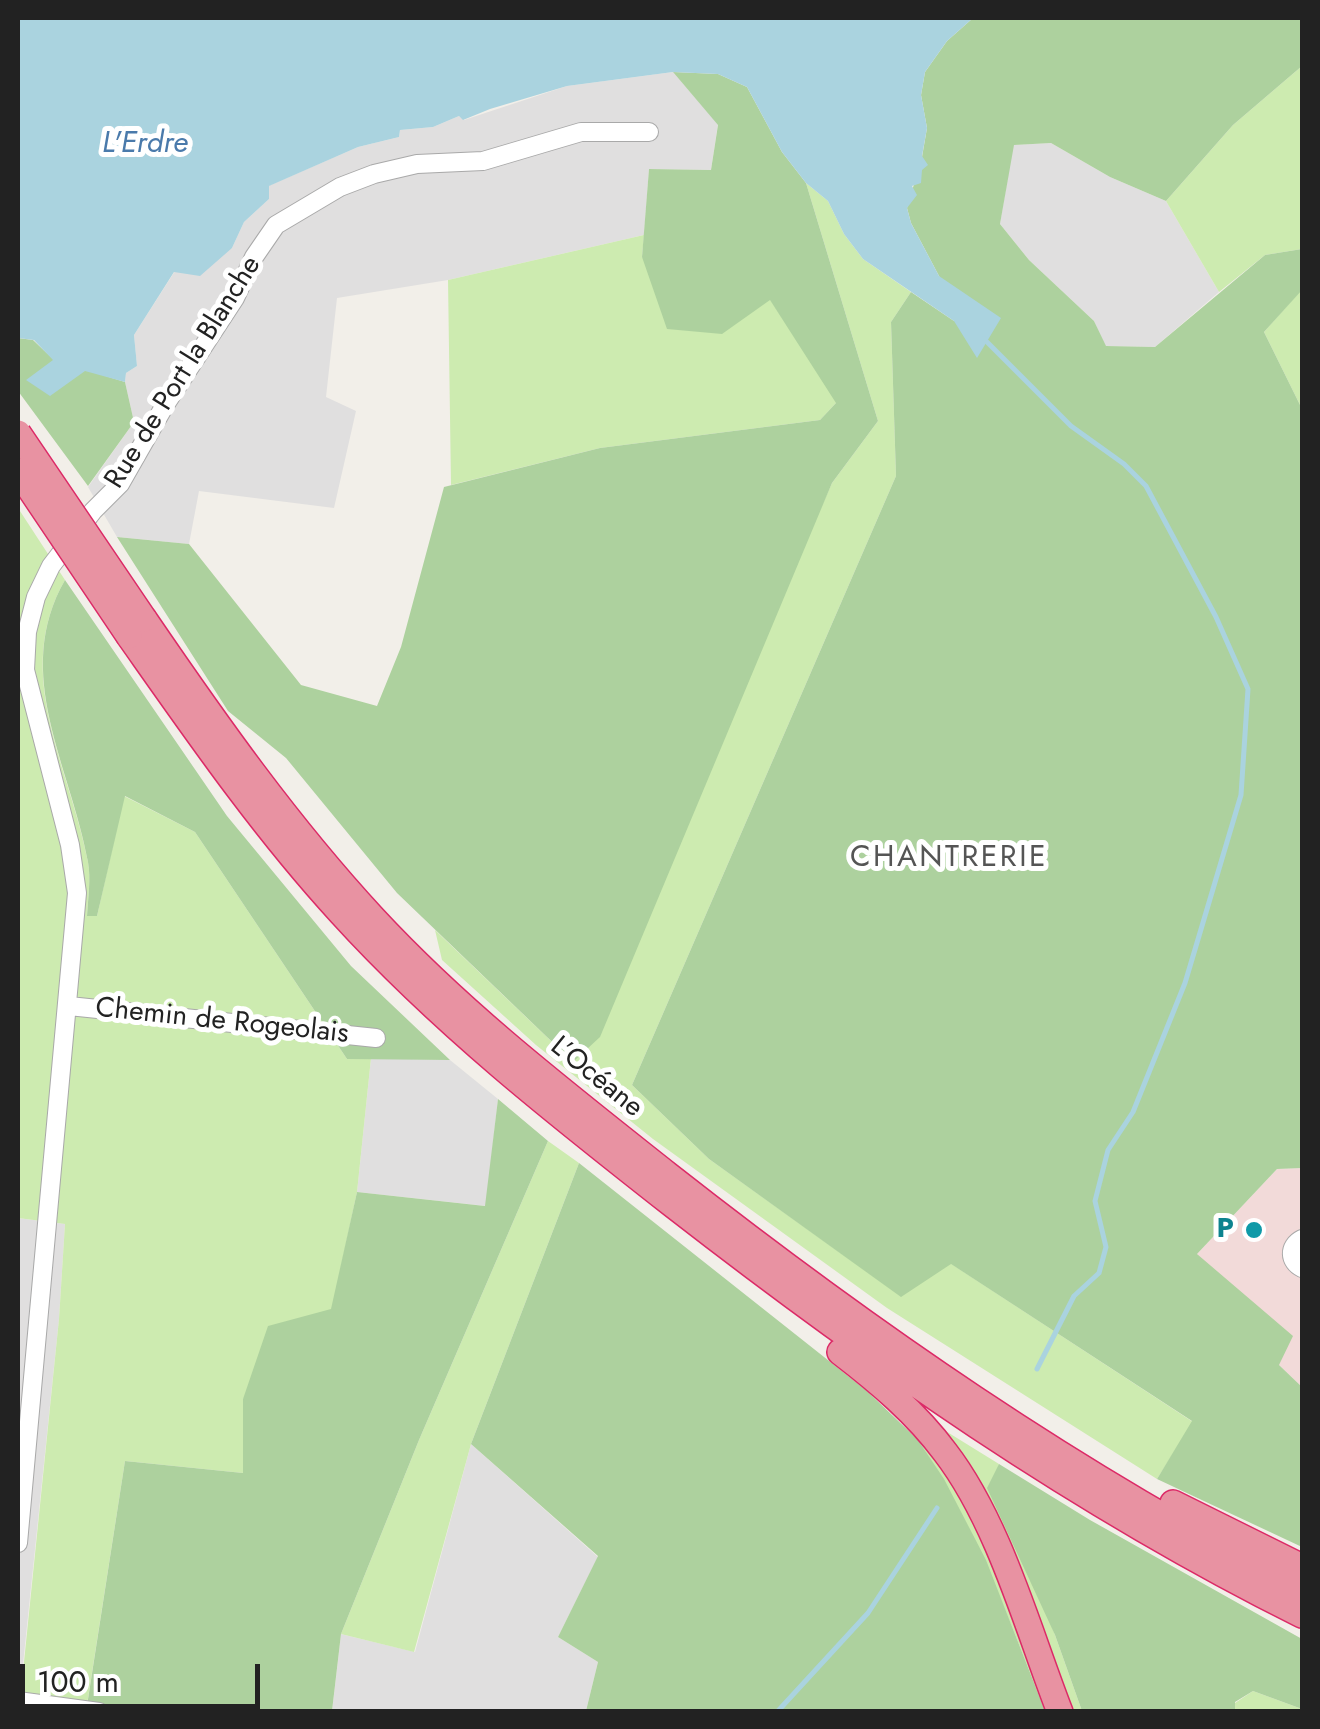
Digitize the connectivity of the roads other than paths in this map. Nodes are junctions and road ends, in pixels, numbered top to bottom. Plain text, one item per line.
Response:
1 (650, 132) dead end
2 (18, 433) edge
3 (18, 471) edge
4 (137, 628) junction
5 (69, 1006) junction
6 (376, 1038) dead end
7 (1302, 1239) edge
8 (1302, 1268) edge
9 (786, 1292) junction
10 (1098, 1478) junction
11 (18, 1543) edge
12 (1302, 1567) edge
13 (1302, 1592) edge
14 (1302, 1615) edge
15 (18, 1700) edge
16 (98, 1712) edge
17 (1060, 1712) edge

1 - 5 street, Rue de Port la Blanche
2 - 4 highway, L’Océane, bridge
3 - 4 highway, L’Océane, bridge
4 - 9 highway, L’Océane
4 - 10 highway, L’Océane
5 - 6 street, Chemin de Rogeolais
5 - 11 street, Rue de Port la Blanche
7 - 8 street
9 - 14 highway, L’Océane
9 - 17 highway
10 - 12 highway
10 - 13 highway, L’Océane
15 - 16 street

